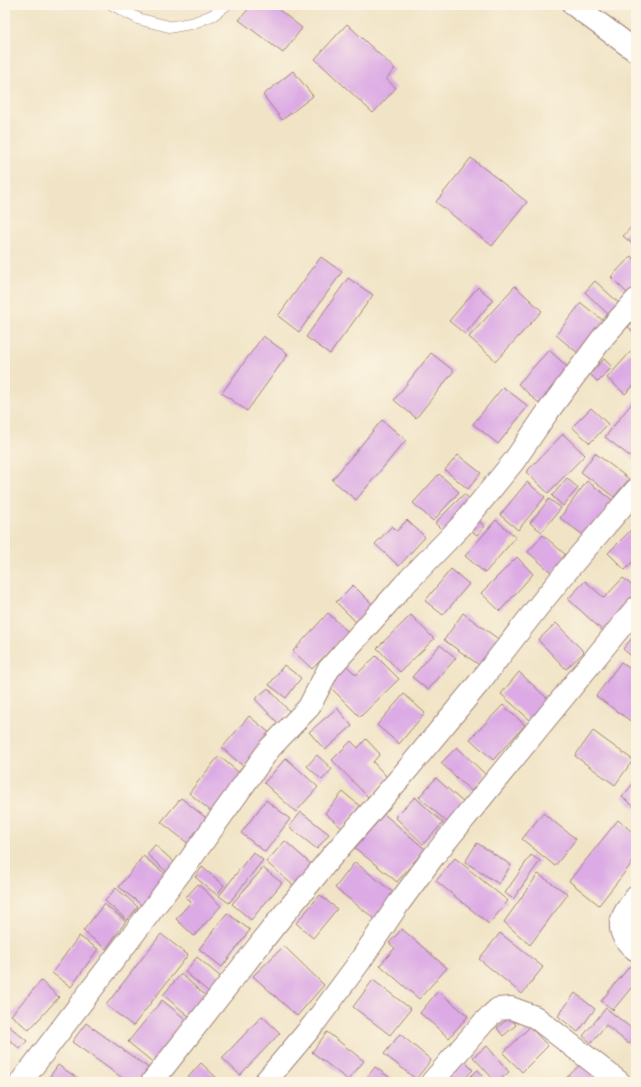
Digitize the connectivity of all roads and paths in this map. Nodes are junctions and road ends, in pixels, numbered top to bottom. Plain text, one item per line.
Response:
1 (113, 5) edge
2 (226, 5) edge
3 (574, 5) edge
4 (636, 51) edge
5 (636, 300) edge
6 (636, 490) edge
7 (636, 608) edge
8 (636, 897) edge
9 (636, 950) edge
10 (157, 1080) edge
11 (21, 1082) edge
12 (265, 1082) edge
13 (432, 1082) edge
14 (619, 1082) edge

1 - 2 lane
3 - 4 street
5 - 11 street
6 - 10 street
7 - 12 street
8 - 9 street
13 - 14 street

